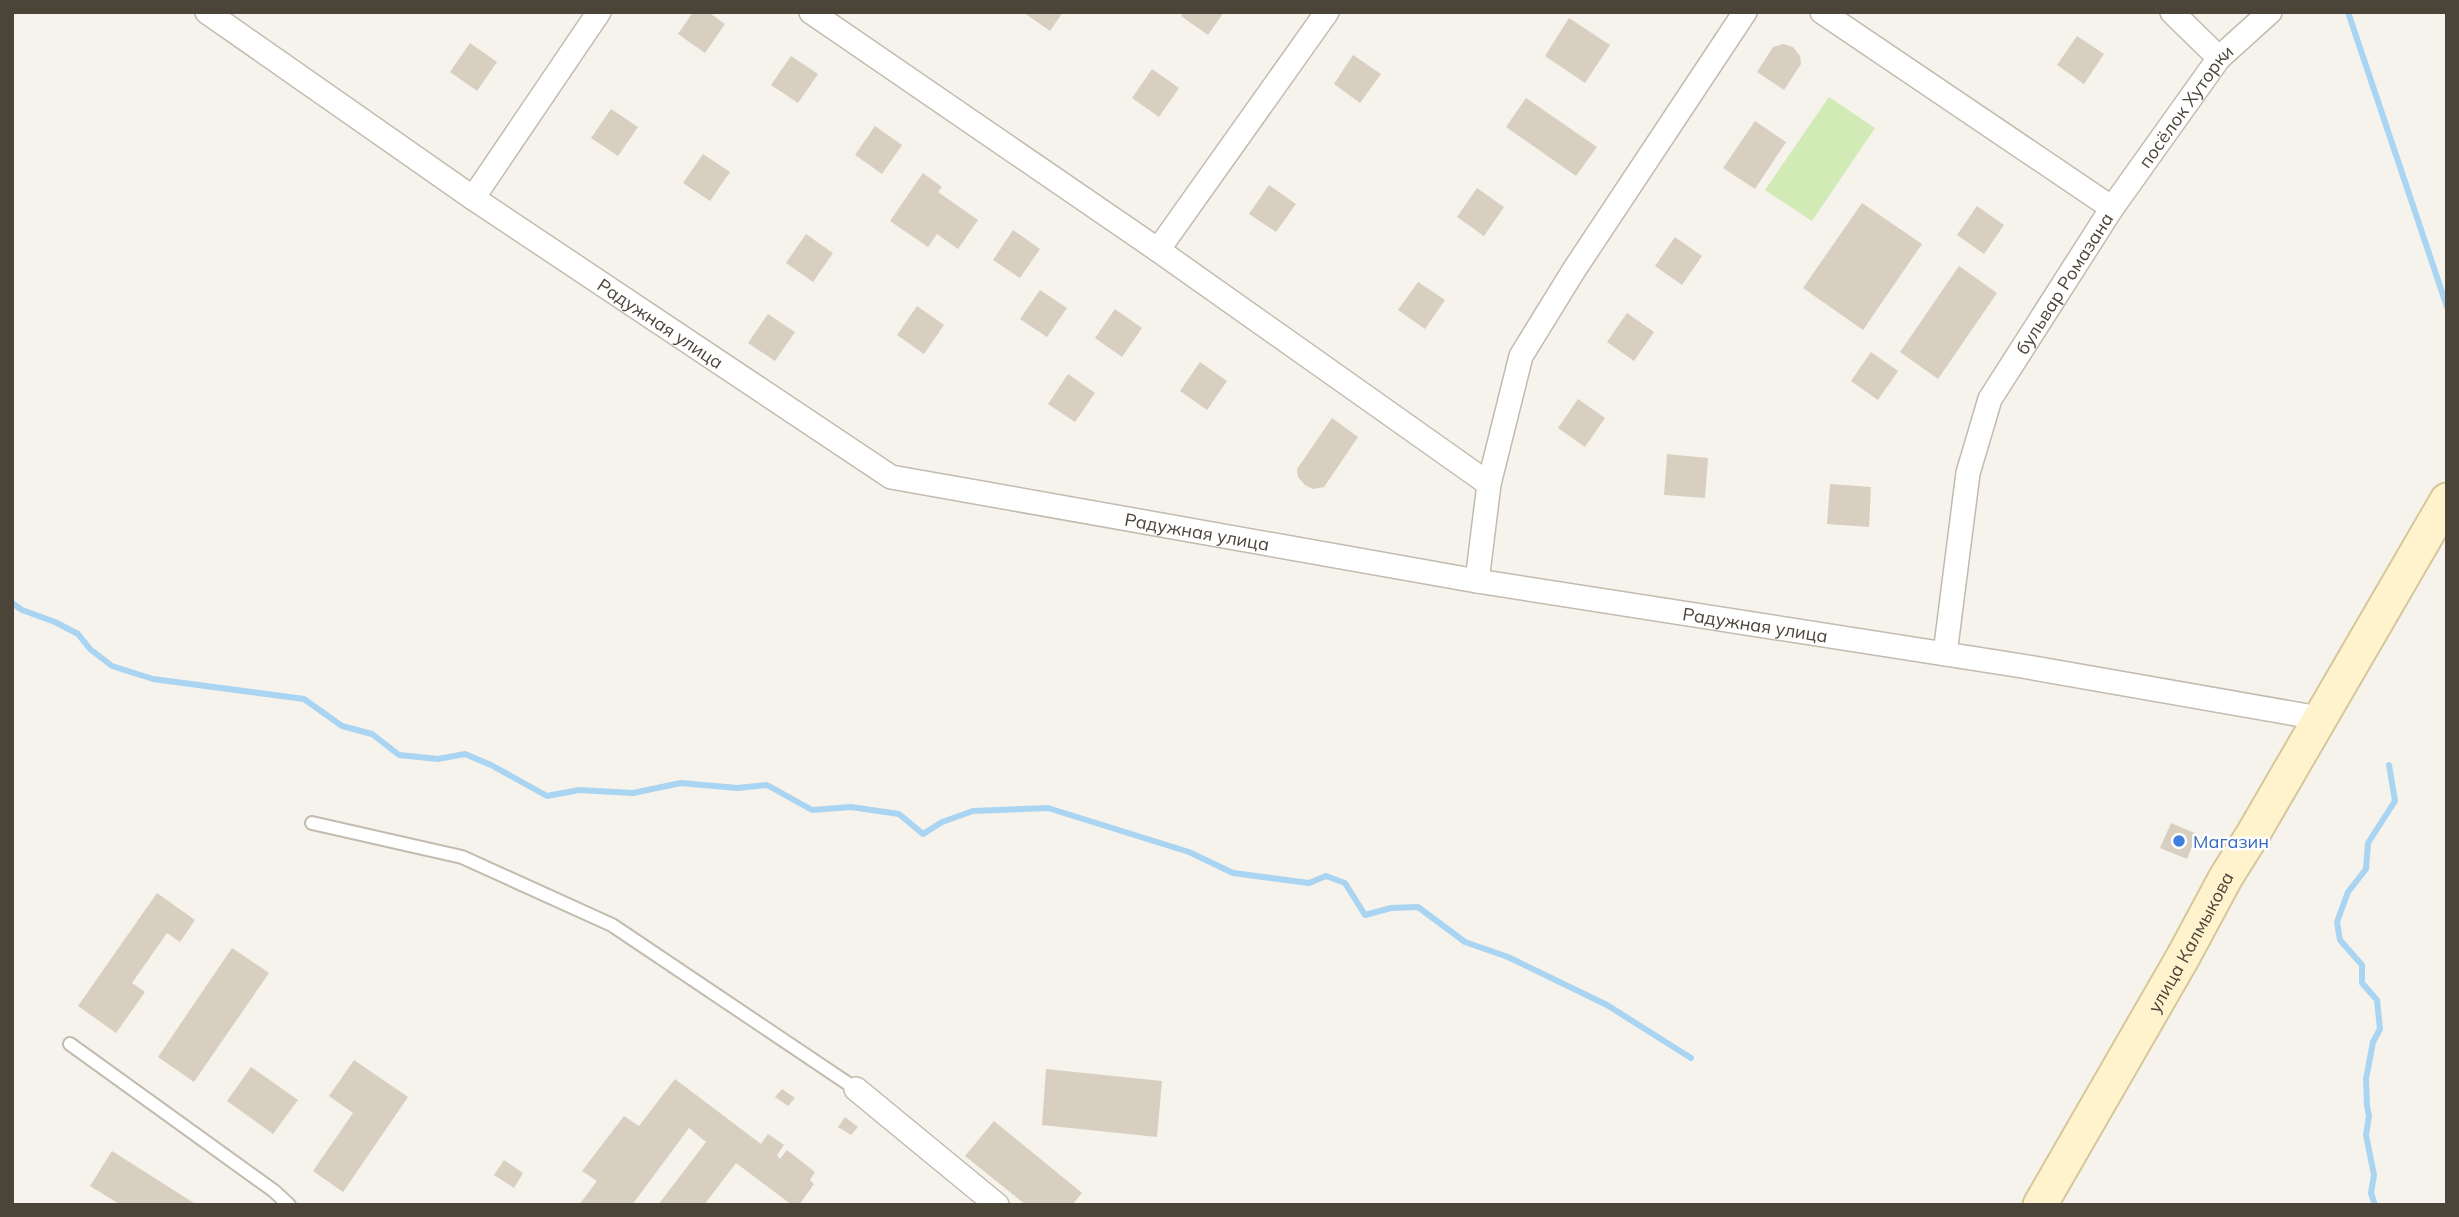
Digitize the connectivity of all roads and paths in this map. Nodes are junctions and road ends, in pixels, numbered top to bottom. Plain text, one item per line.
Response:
1 (207, 12) edge
2 (599, 12) edge
3 (811, 12) edge
4 (1327, 12) edge
5 (1745, 12) edge
6 (1822, 12) edge
7 (2172, 12) edge
8 (2270, 12) edge
9 (2218, 58) junction
10 (473, 198) junction
11 (2112, 208) junction
12 (1158, 250) junction
13 (1489, 484) junction
14 (2447, 499) edge
15 (1477, 581) junction
16 (1945, 654) junction
17 (2319, 718) junction
18 (312, 823) dead end
19 (70, 1044) dead end
20 (856, 1089) joint
21 (289, 1205) edge
22 (997, 1205) edge
23 (2040, 1205) edge

1 - 10 street, Радужная улица
2 - 10 street
3 - 12 street
4 - 12 street
5 - 13 street
6 - 11 street, бульвар Ромазана
7 - 9 street
8 - 9 street, посёлок Хуторки
9 - 11 street, посёлок Хуторки
10 - 15 street, Радужная улица
11 - 16 street, бульвар Ромазана
12 - 13 street
13 - 15 street
14 - 17 main road, улица Калмыкова
15 - 16 street, Радужная улица
16 - 17 street, Радужная улица
17 - 23 main road, улица Калмыкова
18 - 20 lane
19 - 21 lane
20 - 22 street

